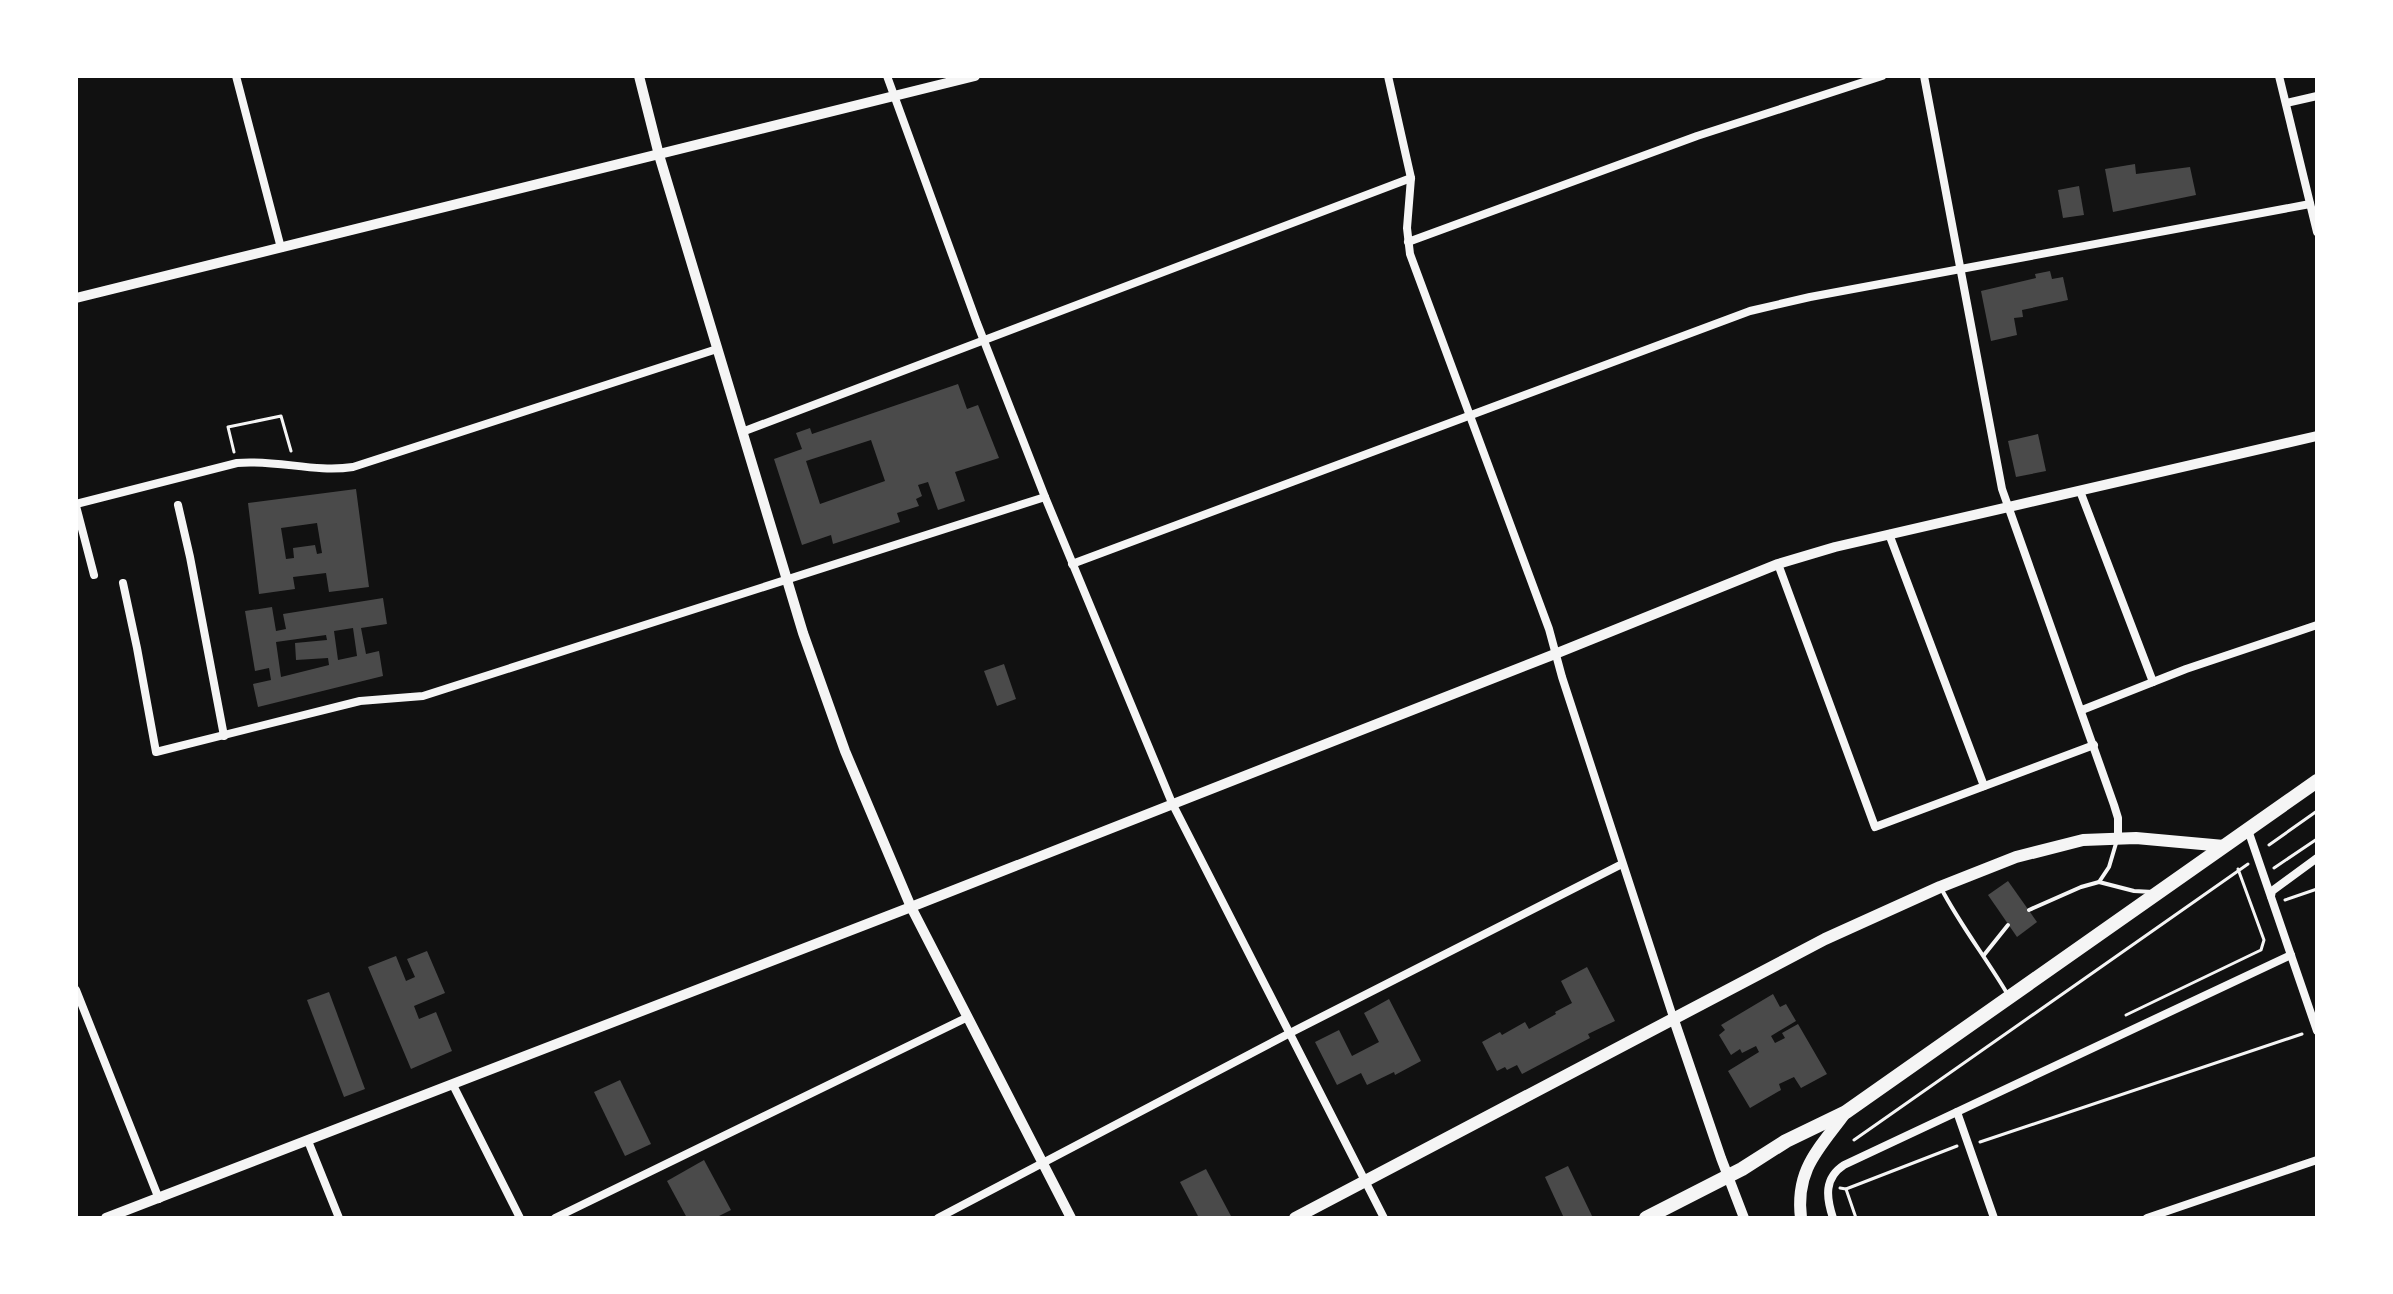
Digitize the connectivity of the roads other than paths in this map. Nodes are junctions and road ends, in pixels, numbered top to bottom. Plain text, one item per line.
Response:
1 (236, 76) edge
2 (639, 76) edge
3 (887, 76) edge
4 (975, 76) edge
5 (1388, 76) edge
6 (1882, 76) edge
7 (1924, 76) edge
8 (2279, 76) edge
9 (2317, 96) edge
10 (893, 97) junction
11 (2286, 103) junction
12 (659, 155) junction
13 (1411, 178) junction
14 (2310, 204) junction
15 (2317, 232) edge
16 (1408, 242) junction
17 (281, 248) junction
18 (1960, 270) junction
19 (76, 298) edge
20 (985, 341) junction
21 (717, 349) junction
22 (1469, 416) junction
23 (742, 432) junction
24 (2317, 436) edge
25 (2080, 491) junction
26 (1045, 497) junction
27 (76, 505) edge
28 (178, 505) dead end
29 (2009, 507) junction
30 (1889, 534) junction
31 (1072, 564) junction
32 (1778, 564) junction
33 (94, 575) dead end
34 (787, 580) junction
35 (123, 583) dead end
36 (2317, 625) edge
37 (1555, 654) junction
38 (2153, 682) junction
39 (2082, 710) junction
40 (224, 736) junction
41 (2094, 745) junction
42 (2317, 781) edge
43 (1984, 786) junction
44 (1172, 803) junction
45 (2248, 830) junction
46 (2118, 838) junction
47 (2224, 846) junction
48 (2317, 858) edge
49 (1622, 864) junction
50 (2099, 882) junction
51 (1940, 887) junction
52 (2159, 892) junction
53 (2272, 900) junction
54 (911, 907) junction
55 (2029, 910) dead end
56 (2008, 925) dead end
57 (1984, 955) junction
58 (2291, 955) junction
59 (76, 990) edge
60 (2009, 998) junction
61 (968, 1017) junction
62 (1674, 1020) junction
63 (2317, 1030) edge
64 (1290, 1033) junction
65 (453, 1085) junction
66 (1846, 1112) junction
67 (1957, 1112) junction
68 (308, 1141) junction
69 (2317, 1160) edge
70 (1043, 1163) junction
71 (1728, 1176) junction
72 (1366, 1181) junction
73 (159, 1199) junction
74 (114, 1217) edge
75 (339, 1218) edge
76 (520, 1218) edge
77 (555, 1218) edge
78 (938, 1218) edge
79 (1071, 1218) edge
80 (1295, 1218) edge
81 (1384, 1218) edge
82 (1646, 1218) edge
83 (1744, 1218) edge
84 (1801, 1218) edge
85 (1833, 1218) edge
86 (1994, 1218) edge
87 (2147, 1218) edge

1 - 17 street
2 - 12 street
3 - 10 street
4 - 10 street
5 - 13 street
6 - 16 street
7 - 18 street
8 - 11 street
9 - 11 street
10 - 12 street
10 - 20 street
11 - 14 street
12 - 17 street
12 - 21 street
13 - 16 street
13 - 20 street
14 - 15 street
14 - 18 street
16 - 22 street
17 - 19 street
18 - 22 street
18 - 29 street
20 - 23 street
20 - 26 street
21 - 23 street
21 - 27 street
22 - 31 street
22 - 37 street
23 - 34 street
24 - 25 street
25 - 29 street
25 - 38 street
26 - 31 street
26 - 34 street
27 - 33 street
28 - 40 street
29 - 30 street
29 - 39 street
30 - 32 street
30 - 43 street
31 - 44 street
32 - 37 street
32 - 43 street
34 - 40 street
34 - 54 street
35 - 40 street
36 - 38 street
37 - 44 street
37 - 49 street
38 - 39 street
39 - 41 street
41 - 43 street
41 - 46 street
42 - 45 main road
44 - 54 street
44 - 64 street
45 - 47 main road
45 - 53 street
46 - 47 main road
46 - 50 lane
46 - 51 main road
47 - 52 main road
48 - 53 street
49 - 62 street
49 - 64 street
50 - 52 lane
50 - 55 lane
51 - 57 lane
51 - 62 main road
52 - 60 main road
53 - 58 street
54 - 61 street
54 - 65 street
56 - 57 lane
57 - 60 lane
58 - 63 street
58 - 67 street
59 - 73 street
60 - 66 main road
61 - 70 street
61 - 77 street
62 - 71 street
62 - 72 main road
64 - 70 street
64 - 72 street
65 - 68 street
65 - 76 street
66 - 71 main road
66 - 84 main road
67 - 85 street
67 - 86 street
68 - 73 street
68 - 75 street
69 - 87 street
70 - 78 street
70 - 79 street
71 - 82 main road
71 - 83 street
72 - 80 main road
72 - 81 street
73 - 74 street

